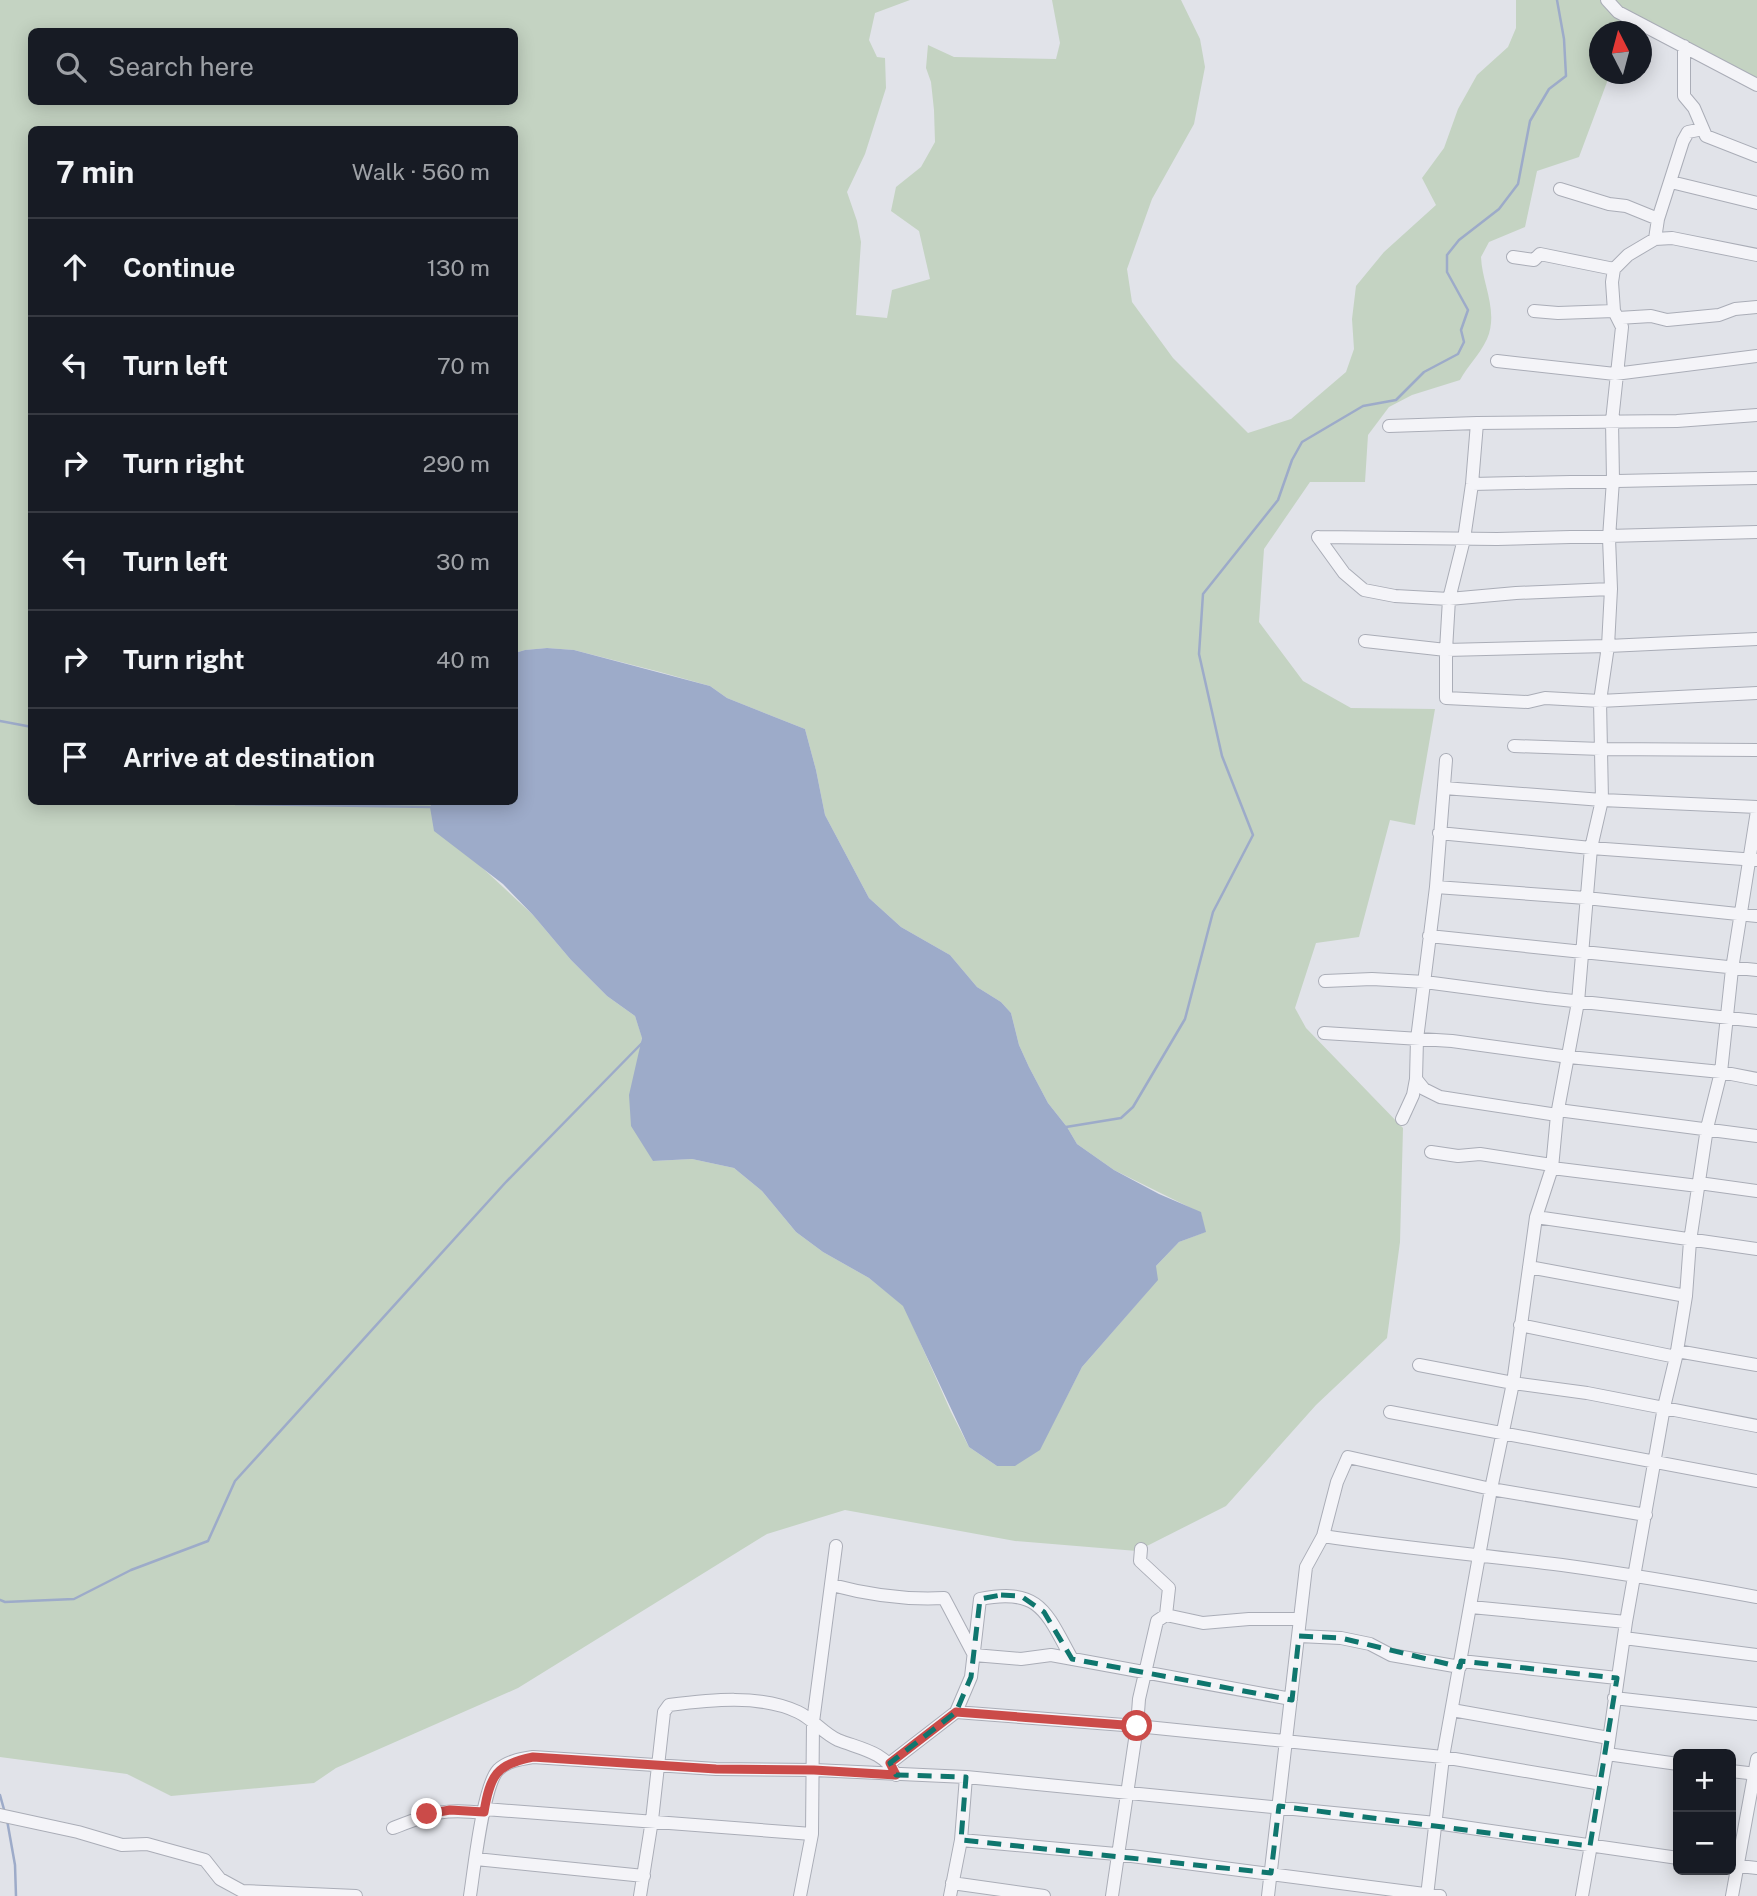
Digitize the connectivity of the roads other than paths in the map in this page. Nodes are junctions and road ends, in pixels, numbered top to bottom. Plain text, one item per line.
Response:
1 (1607, 0) edge
2 (1684, 46) junction
3 (1757, 85) edge
4 (1703, 129) junction
5 (1757, 156) edge
6 (1671, 182) junction
7 (1560, 189) dead end
8 (1757, 203) edge
9 (1658, 219) junction
10 (1655, 239) junction
11 (1757, 255) edge
12 (1513, 257) dead end
13 (1614, 270) junction
14 (1757, 307) edge
15 (1534, 311) dead end
16 (1616, 314) junction
17 (1757, 356) edge
18 (1497, 361) dead end
19 (1615, 374) junction
20 (1757, 415) edge
21 (1612, 421) junction
22 (1477, 423) junction
23 (1389, 426) dead end
24 (1757, 478) edge
25 (1613, 480) junction
26 (1472, 484) junction
27 (1757, 531) edge
28 (1609, 538) junction
29 (1464, 539) junction
30 (1611, 589) junction
31 (1449, 599) junction
32 (1757, 639) edge
33 (1365, 641) dead end
34 (1608, 646) junction
35 (1446, 650) junction
36 (1757, 693) edge
37 (1600, 701) junction
38 (1514, 746) dead end
39 (1601, 750) junction
40 (1757, 750) edge
41 (1446, 760) dead end
42 (1444, 788) junction
43 (1602, 800) junction
44 (1757, 809) edge
45 (1439, 833) junction
46 (1591, 848) junction
47 (1753, 860) edge
48 (1436, 887) junction
49 (1586, 898) junction
50 (1741, 916) junction
51 (1757, 916) edge
52 (1429, 936) junction
53 (1581, 953) junction
54 (1732, 969) junction
55 (1757, 970) edge
56 (1325, 981) dead end
57 (1425, 982) junction
58 (1578, 1002) junction
59 (1728, 1018) junction
60 (1757, 1020) edge
61 (1324, 1033) dead end
62 (1417, 1039) junction
63 (1569, 1058) junction
64 (1721, 1072) junction
65 (1416, 1079) junction
66 (1757, 1079) edge
67 (1558, 1112) junction
68 (1402, 1119) dead end
69 (1707, 1128) junction
70 (1757, 1136) edge
71 (1431, 1152) dead end
72 (1552, 1166) junction
73 (1699, 1185) junction
74 (1757, 1191) edge
75 (1536, 1217) junction
76 (1690, 1241) junction
77 (1757, 1249) edge
78 (1529, 1267) junction
79 (1686, 1296) junction
80 (1520, 1325) junction
81 (1676, 1354) junction
82 (1757, 1365) edge
83 (1419, 1366) dead end
84 (1513, 1383) junction
85 (1664, 1407) junction
86 (1390, 1412) dead end
87 (1757, 1426) edge
88 (1502, 1435) junction
89 (1654, 1461) junction
90 (1757, 1481) edge
91 (1491, 1489) junction
92 (1646, 1516) junction
93 (1323, 1535) junction
94 (836, 1546) dead end
95 (1141, 1549) dead end
96 (1479, 1555) junction
97 (1635, 1575) junction
98 (832, 1585) junction
99 (1757, 1597) edge
100 (1471, 1607) junction
101 (1166, 1615) junction
102 (1300, 1619) junction
103 (1626, 1622) junction
104 (1299, 1636) junction
105 (1625, 1638) junction
106 (974, 1655) junction
107 (1757, 1655) edge
108 (1072, 1659) junction
109 (1461, 1664) junction
110 (1145, 1673) junction
111 (1617, 1678) junction
112 (1614, 1698) junction
113 (1291, 1699) junction
114 (1452, 1710) junction
115 (956, 1712) junction
116 (1757, 1714) edge
117 (813, 1722) junction
118 (1137, 1726) junction
119 (1609, 1738) junction
120 (1284, 1742) junction
121 (1607, 1754) junction
122 (1443, 1757) junction
123 (1757, 1759) edge
124 (1673, 1763) edge
125 (658, 1765) junction
126 (893, 1769) junction
127 (814, 1770) junction
128 (1736, 1772) edge
129 (1756, 1774) edge
130 (965, 1777) junction
131 (1602, 1784) junction
132 (1125, 1794) junction
133 (1279, 1807) junction
134 (484, 1811) junction
135 (0, 1815) edge
136 (652, 1820) junction
137 (1436, 1823) junction
138 (393, 1828) dead end
139 (812, 1834) junction
140 (961, 1840) junction
141 (1590, 1846) junction
142 (1116, 1854) junction
143 (1673, 1856) edge
144 (1736, 1857) edge
145 (476, 1859) junction
146 (1736, 1865) edge
147 (1757, 1868) edge
148 (1271, 1873) junction
149 (1733, 1875) edge
150 (644, 1876) junction
151 (951, 1889) edge
152 (1432, 1895) edge
153 (356, 1896) edge
154 (470, 1896) edge
155 (639, 1896) edge
156 (800, 1896) edge
157 (1044, 1896) edge
158 (1111, 1896) edge
159 (1268, 1896) edge
160 (1582, 1896) edge
161 (1732, 1896) edge

1 - 2 street
2 - 3 street
2 - 4 street
4 - 5 street
4 - 6 street
6 - 8 street
6 - 9 street
7 - 9 street
9 - 10 street
10 - 11 street
10 - 13 street
12 - 13 street
13 - 16 street
14 - 16 street
15 - 16 street
16 - 19 street
17 - 19 street
18 - 19 street
19 - 21 street
20 - 21 street
21 - 22 street
21 - 25 street
22 - 23 street
22 - 26 street
24 - 25 street
25 - 26 street
25 - 28 street
26 - 29 street
27 - 28 street
28 - 29 street
28 - 30 street
29 - 31 street
29 - 31 street
30 - 31 street
30 - 34 street
31 - 35 street
32 - 34 street
33 - 35 street
34 - 35 street
34 - 37 street
35 - 37 street
36 - 37 street
37 - 39 street
38 - 39 street
39 - 40 street
39 - 43 street
41 - 42 street
42 - 43 street
42 - 45 street
43 - 44 street
43 - 46 street
44 - 47 street
45 - 46 street
45 - 48 street
46 - 47 street
46 - 49 street
47 - 50 street
48 - 49 street
48 - 52 street
49 - 50 street
49 - 53 street
50 - 51 street
50 - 54 street
52 - 53 street
52 - 57 street
53 - 54 street
53 - 58 street
54 - 55 street
54 - 59 street
56 - 57 street
57 - 58 street
57 - 62 street
58 - 59 street
58 - 63 street
59 - 60 street
59 - 64 street
61 - 62 street
62 - 63 street
62 - 65 street
63 - 64 street
63 - 67 street
64 - 66 street
64 - 69 street
65 - 67 street
65 - 68 street
67 - 69 street
67 - 72 street
69 - 70 street
69 - 73 street
71 - 72 street
72 - 73 street
72 - 75 street
73 - 74 street
73 - 76 street
75 - 76 street
75 - 78 street
76 - 77 street
76 - 79 street
78 - 79 street
78 - 80 street
79 - 81 street
80 - 81 street
80 - 84 street
81 - 82 street
81 - 85 street
83 - 84 street
84 - 85 street
84 - 88 street
85 - 87 street
85 - 89 street
86 - 88 street
88 - 89 street
88 - 91 street
89 - 90 street
89 - 92 street
91 - 92 street
91 - 93 street
91 - 96 street
92 - 97 street
93 - 96 street
93 - 102 street
94 - 98 street
95 - 101 street
96 - 97 street
96 - 100 street
97 - 99 street
97 - 103 street
98 - 106 street
98 - 117 street
100 - 103 street
100 - 109 street
101 - 102 street
101 - 110 street
102 - 104 street
103 - 105 street
104 - 109 street
104 - 113 street
105 - 107 street
105 - 111 street
106 - 108 street
106 - 108 street
106 - 115 street
108 - 110 street
109 - 111 street
109 - 114 street
110 - 113 street
110 - 118 street
111 - 112 street
112 - 116 street
112 - 119 street
113 - 120 street
114 - 119 street
114 - 122 street
115 - 118 street
115 - 126 street
117 - 125 street
117 - 126 street
117 - 127 street
118 - 120 street
118 - 132 street
119 - 121 street
120 - 122 street
120 - 133 street
121 - 124 street
121 - 131 street
122 - 131 street
122 - 137 street
123 - 129 street
125 - 127 street
125 - 134 street
125 - 136 street
126 - 127 street
126 - 130 street
127 - 139 street
128 - 129 street
129 - 144 street
130 - 132 street
130 - 140 street
131 - 141 street
132 - 133 street
132 - 142 street
133 - 137 street
133 - 148 street
134 - 136 street
134 - 138 street
134 - 145 street
135 - 153 street
136 - 139 street
136 - 150 street
137 - 141 street
137 - 152 street
139 - 156 street
140 - 142 street
140 - 151 street
141 - 143 street
141 - 160 street
142 - 148 street
142 - 158 street
145 - 150 street
145 - 154 street
146 - 147 street
148 - 152 street
148 - 159 street
149 - 161 street
150 - 155 street
151 - 157 street

